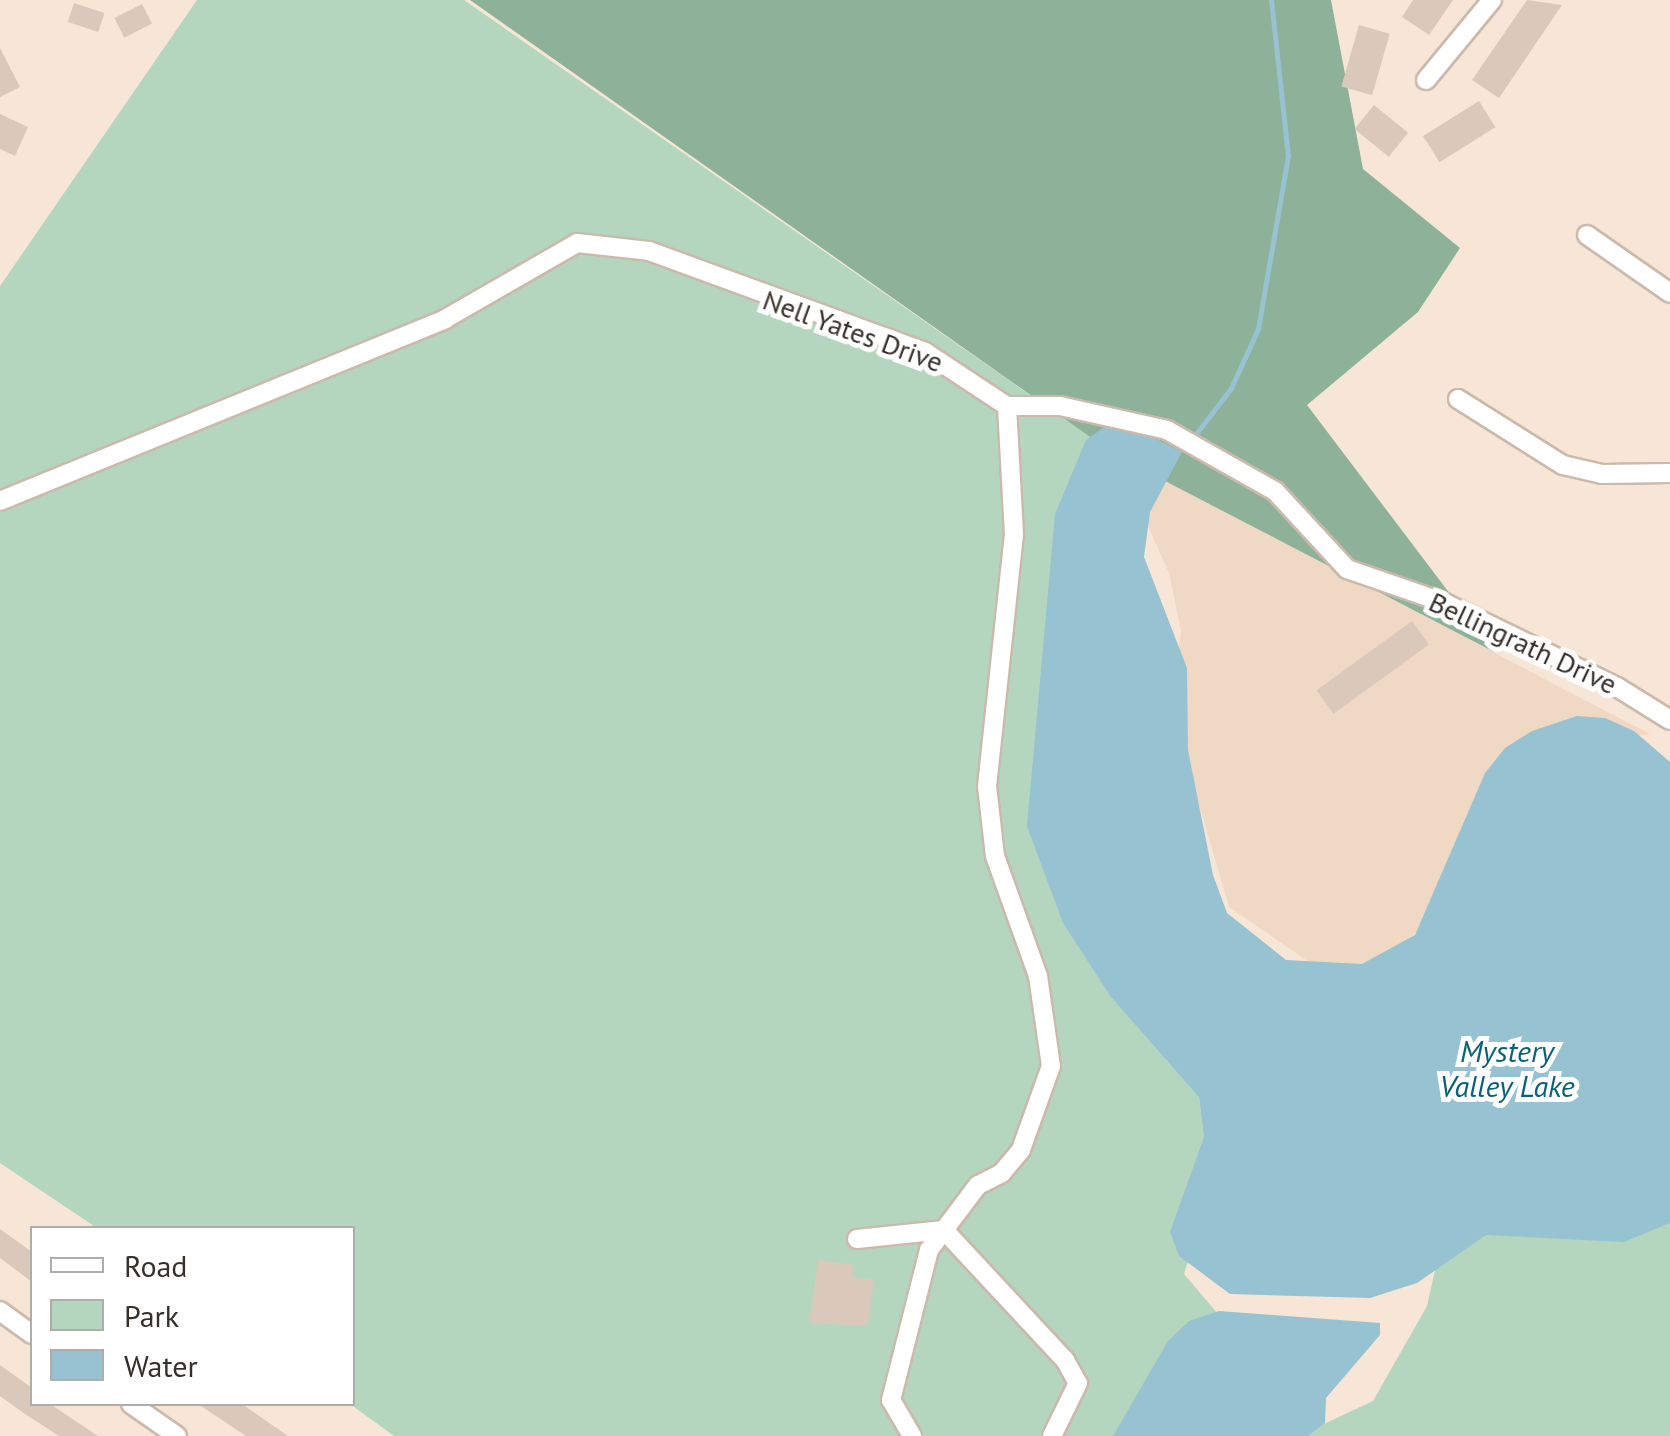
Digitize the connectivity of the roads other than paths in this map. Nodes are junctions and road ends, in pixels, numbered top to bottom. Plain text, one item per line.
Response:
1 (1492, 0) edge
2 (1426, 80) dead end
3 (1586, 234) dead end
4 (1670, 293) edge
5 (1458, 399) dead end
6 (1007, 406) junction
7 (1670, 473) edge
8 (0, 501) edge
9 (1670, 720) edge
10 (944, 1230) junction
11 (857, 1240) dead end
12 (0, 1311) edge
13 (30, 1333) edge
14 (134, 1406) edge
15 (177, 1436) edge
16 (912, 1436) edge
17 (1052, 1436) edge

1 - 2 street
3 - 4 street
5 - 7 street
6 - 8 street, Nell Yates Drive
6 - 9 street, Bellingrath Drive
6 - 10 street
10 - 11 street
10 - 16 street
10 - 17 street
12 - 13 street
14 - 15 street

